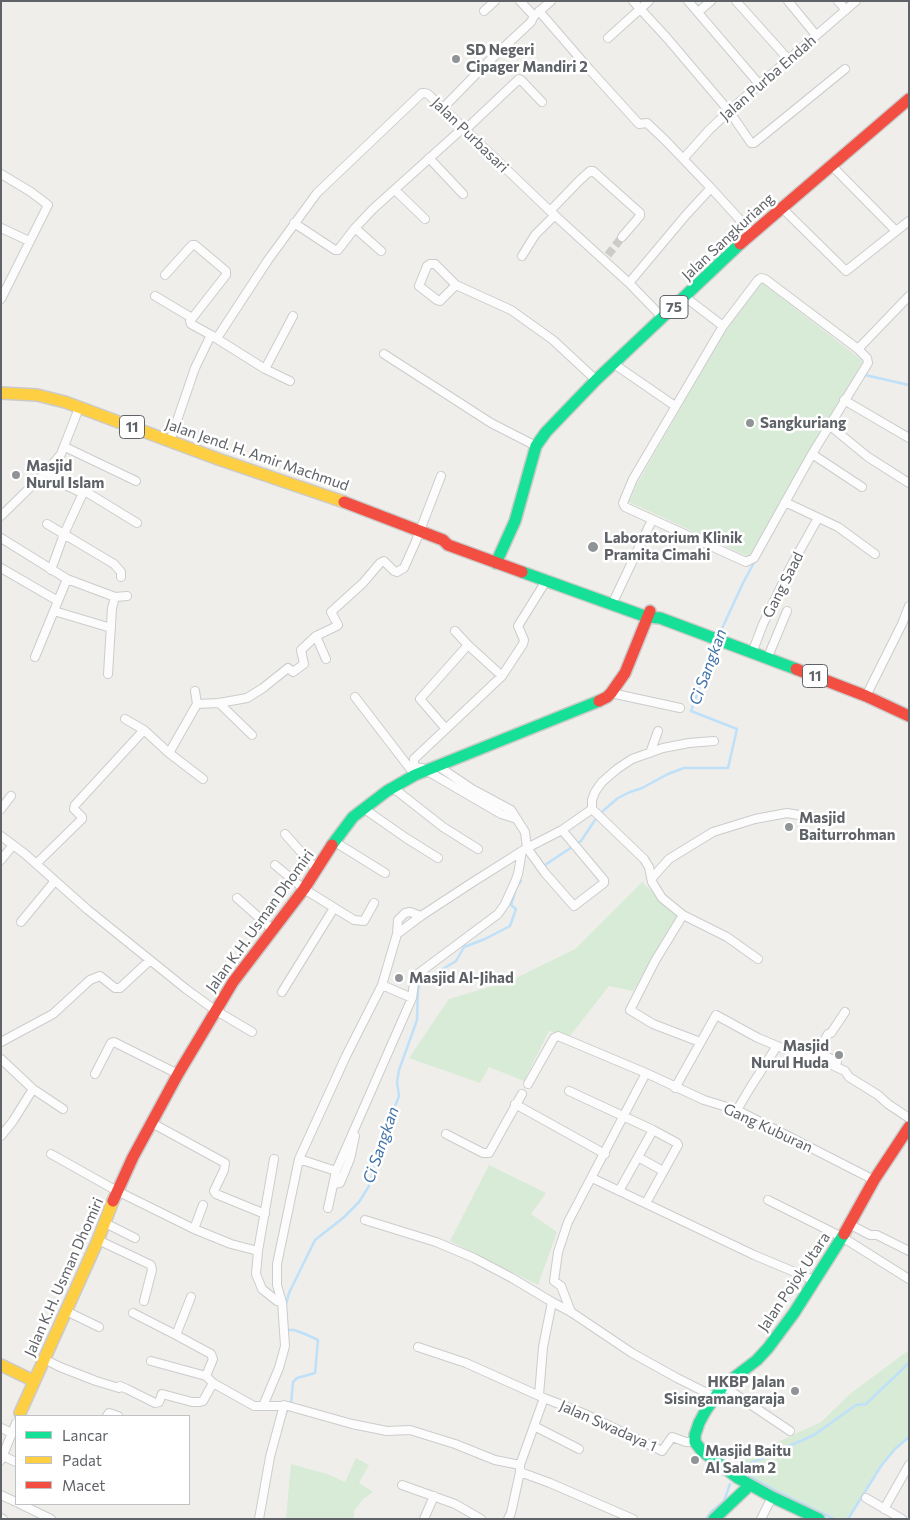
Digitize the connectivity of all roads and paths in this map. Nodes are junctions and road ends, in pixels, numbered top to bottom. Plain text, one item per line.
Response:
1 (495, 1) edge
2 (520, 1) edge
3 (551, 1) edge
4 (633, 1) edge
5 (649, 1) edge
6 (688, 1) edge
7 (711, 1) edge
8 (736, 1) edge
9 (788, 1) edge
10 (838, 1) edge
11 (856, 1) edge
12 (639, 9) junction
13 (846, 10) junction
14 (484, 11) dead end
15 (698, 12) junction
16 (537, 14) junction
17 (816, 35) junction
18 (608, 38) dead end
19 (788, 60) junction
20 (846, 69) dead end
21 (760, 85) junction
22 (909, 99) edge
23 (542, 102) dead end
24 (443, 108) junction
25 (729, 110) junction
26 (464, 129) junction
27 (429, 158) junction
28 (684, 158) junction
29 (831, 164) junction
30 (1, 174) edge
31 (711, 188) junction
32 (395, 190) junction
33 (463, 194) dead end
34 (782, 208) junction
35 (552, 213) junction
36 (426, 219) dead end
37 (909, 222) edge
38 (294, 223) junction
39 (1, 228) edge
40 (355, 228) junction
41 (896, 230) junction
42 (752, 233) junction
43 (622, 237) tunnel mouth
44 (30, 241) junction
45 (381, 251) dead end
46 (522, 256) dead end
47 (165, 276) dead end
48 (629, 283) junction
49 (456, 285) junction
50 (155, 296) dead end
51 (909, 296) edge
52 (685, 297) junction
53 (1, 299) edge
54 (293, 316) dead end
55 (192, 318) junction
56 (663, 318) junction
57 (723, 326) junction
58 (214, 337) junction
59 (858, 349) junction
60 (384, 354) dead end
61 (614, 364) junction
62 (266, 369) junction
63 (596, 380) junction
64 (290, 381) dead end
65 (1, 394) edge
66 (844, 400) junction
67 (675, 406) junction
68 (79, 408) junction
69 (828, 425) junction
70 (909, 438) edge
71 (170, 441) junction
72 (536, 446) junction
73 (64, 447) junction
74 (812, 454) junction
75 (46, 472) junction
76 (441, 476) dead end
77 (136, 481) dead end
78 (909, 484) edge
79 (862, 487) dead end
80 (83, 493) junction
81 (786, 502) junction
82 (1, 516) edge
83 (818, 518) junction
84 (652, 520) junction
85 (137, 523) dead end
86 (47, 524) dead end
87 (420, 530) junction
88 (64, 534) junction
89 (1, 538) edge
90 (875, 554) dead end
91 (497, 560) junction
92 (1, 568) edge
93 (51, 570) junction
94 (121, 577) dead end
95 (67, 579) junction
96 (546, 581) junction
97 (127, 596) dead end
98 (115, 597) junction
99 (615, 598) junction
100 (58, 601) junction
101 (909, 606) edge
102 (54, 611) junction
103 (787, 611) dead end
104 (648, 614) junction
105 (111, 628) junction
106 (455, 631) dead end
107 (316, 636) junction
108 (468, 645) junction
109 (752, 653) junction
110 (35, 657) dead end
111 (767, 658) junction
112 (326, 659) dead end
113 (108, 674) dead end
114 (502, 676) junction
115 (195, 691) dead end
116 (611, 693) junction
117 (866, 696) junction
118 (355, 697) dead end
119 (219, 703) junction
120 (197, 704) junction
121 (680, 708) dead end
122 (909, 716) edge
123 (125, 719) dead end
124 (446, 729) junction
125 (144, 730) junction
126 (658, 731) dead end
127 (252, 735) dead end
128 (714, 741) dead end
129 (169, 753) junction
130 (650, 753) junction
131 (438, 766) junction
132 (427, 772) junction
133 (415, 775) junction
134 (203, 779) dead end
135 (392, 786) junction
136 (11, 796) dead end
137 (363, 808) junction
138 (1, 809) edge
139 (592, 809) junction
140 (816, 818) dead end
141 (517, 819) junction
142 (562, 830) junction
143 (284, 834) dead end
144 (1, 836) edge
145 (335, 842) junction
146 (13, 845) junction
147 (478, 849) dead end
148 (525, 850) junction
149 (438, 858) dead end
150 (1, 860) edge
151 (36, 864) junction
152 (274, 865) dead end
153 (318, 870) junction
154 (385, 873) dead end
155 (652, 878) junction
156 (54, 882) junction
157 (304, 889) junction
158 (237, 898) dead end
159 (374, 903) dead end
160 (334, 908) junction
161 (683, 915) junction
162 (421, 916) junction
163 (21, 922) dead end
164 (272, 929) junction
165 (397, 934) junction
166 (758, 959) dead end
167 (149, 960) junction
168 (382, 985) junction
169 (282, 992) dead end
170 (412, 998) junction
171 (216, 1010) junction
172 (846, 1012) dead end
173 (252, 1032) dead end
174 (1, 1042) edge
175 (700, 1042) junction
176 (777, 1046) junction
177 (818, 1052) junction
178 (1, 1059) edge
179 (646, 1073) junction
180 (95, 1074) dead end
181 (178, 1074) junction
182 (528, 1084) dead end
183 (676, 1088) junction
184 (33, 1089) junction
185 (569, 1090) dead end
186 (522, 1094) dead end
187 (515, 1104) junction
188 (63, 1109) dead end
189 (737, 1110) junction
190 (624, 1116) junction
191 (909, 1118) edge
192 (358, 1122) junction
193 (152, 1123) junction
194 (909, 1127) edge
195 (653, 1130) junction
196 (446, 1134) dead end
197 (1, 1136) edge
198 (51, 1154) dead end
199 (605, 1154) junction
200 (638, 1158) junction
201 (274, 1159) dead end
202 (299, 1159) junction
203 (336, 1171) junction
204 (663, 1171) junction
205 (592, 1178) junction
206 (874, 1180) junction
207 (334, 1184) junction
208 (118, 1190) junction
209 (619, 1191) junction
210 (768, 1200) dead end
211 (646, 1203) junction
212 (203, 1205) dead end
213 (328, 1208) dead end
214 (265, 1214) junction
215 (365, 1220) dead end
216 (105, 1223) junction
217 (849, 1224) junction
218 (194, 1229) junction
219 (842, 1237) junction
220 (135, 1238) dead end
221 (98, 1240) junction
222 (258, 1251) junction
223 (909, 1251) edge
224 (909, 1279) edge
225 (816, 1281) junction
226 (191, 1297) dead end
227 (280, 1300) junction
228 (144, 1301) dead end
229 (552, 1302) junction
230 (66, 1311) junction
231 (571, 1312) junction
232 (133, 1313) dead end
233 (99, 1328) dead end
234 (176, 1335) junction
235 (418, 1347) dead end
236 (44, 1359) junction
237 (151, 1361) dead end
238 (1, 1365) edge
239 (206, 1376) junction
240 (34, 1381) junction
241 (213, 1383) junction
242 (723, 1386) junction
243 (541, 1396) junction
244 (715, 1397) junction
245 (263, 1406) junction
246 (288, 1406) junction
247 (22, 1415) edge
248 (534, 1426) junction
249 (1, 1428) edge
250 (15, 1428) edge
251 (790, 1432) dead end
252 (12, 1433) junction
253 (695, 1442) junction
254 (579, 1449) dead end
255 (2, 1458) edge
256 (15, 1462) edge
257 (909, 1465) edge
258 (520, 1469) junction
259 (402, 1485) dead end
260 (750, 1485) junction
261 (1, 1495) edge
262 (434, 1496) junction
263 (772, 1497) junction
264 (866, 1498) dead end
265 (15, 1502) edge
266 (22, 1505) edge
267 (884, 1509) junction
268 (51, 1519) edge
269 (259, 1519) edge
270 (424, 1519) edge
271 (482, 1519) edge
272 (508, 1519) edge
273 (633, 1519) edge
274 (714, 1519) edge
275 (761, 1519) edge
276 (820, 1519) edge
277 (902, 1519) edge

1 - 14 street
2 - 16 street
3 - 16 street
4 - 12 street
5 - 12 street
6 - 15 street
7 - 15 street
8 - 19 street
9 - 17 street
10 - 13 street
11 - 13 street, Jalan Purba Endah
12 - 18 street
12 - 25 street
13 - 17 street, Jalan Purba Endah
15 - 21 street
16 - 24 street
16 - 28 street
17 - 19 street, Jalan Purba Endah
19 - 21 street, Jalan Purba Endah
20 - 25 street
21 - 25 street, Jalan Purba Endah
22 - 29 main road, Jalan Sangkuriang / 75
23 - 26 street
24 - 26 street, Jalan Purbasari
24 - 38 street, Jalan Purbasari
25 - 28 street, Jalan Purba Endah
26 - 27 street
26 - 35 street, Jalan Purbasari
27 - 32 street
27 - 33 street
28 - 31 street
29 - 34 main road, Jalan Sangkuriang / 75
29 - 41 street
30 - 44 street
31 - 42 street
31 - 48 street
32 - 36 street
32 - 40 street
34 - 41 street
34 - 42 main road, Jalan Sangkuriang / 75
35 - 43 street
35 - 46 street
35 - 48 street, Jalan Purbasari
37 - 41 street
38 - 40 street
38 - 58 street, Jalan Purbasari
39 - 44 street
40 - 45 street
42 - 52 main road, Jalan Sangkuriang / 75
44 - 53 street
47 - 55 street
48 - 56 street, Jalan Purbasari
49 - 49 street
49 - 63 street
50 - 55 street
51 - 59 street
52 - 56 main road, Jalan Sangkuriang / 75
52 - 57 street
54 - 62 street
55 - 58 street
56 - 61 main road, Jalan Sangkuriang / 75
57 - 59 street
57 - 67 street
58 - 62 street
58 - 71 street, Jalan Purbasari
59 - 66 street
60 - 72 street
61 - 63 main road, Jalan Sangkuriang / 75
61 - 67 street
62 - 64 street
63 - 72 main road, Jalan Sangkuriang / 75
65 - 68 main road, Jalan Jend. H. Amir Machmud / 11
66 - 69 street
66 - 70 street
67 - 84 street
68 - 71 main road, Jalan Jend. H. Amir Machmud / 11
68 - 73 street
69 - 74 street
69 - 78 street
71 - 87 main road, Jalan Jend. H. Amir Machmud / 11
72 - 91 main road, Jalan Sangkuriang / 75
73 - 75 street
73 - 77 street
74 - 79 street
74 - 81 street
75 - 80 street
75 - 82 street
76 - 87 street
80 - 85 street
80 - 88 street
81 - 83 street
81 - 84 street
83 - 90 street
83 - 109 street, Gang Saad
84 - 99 street
86 - 88 street
87 - 91 main road, Jalan Jend. H. Amir Machmud / 11
87 - 107 street
88 - 93 street
88 - 94 street
89 - 93 street
91 - 96 main road, Jalan Jend. H. Amir Machmud / 11
91 - 99 main road, Jalan Jend. H. Amir Machmud / 11
92 - 100 street
93 - 95 street
95 - 98 street
95 - 100 street
96 - 104 main road, Jalan Jend. H. Amir Machmud / 11
96 - 114 street
97 - 98 street
98 - 105 street
99 - 104 main road, Jalan Jend. H. Amir Machmud / 11
100 - 102 street
101 - 117 street
102 - 105 street
102 - 110 street
103 - 111 street
104 - 109 main road, Jalan Jend. H. Amir Machmud / 11
104 - 116 main road, Jalan K.H. Usman Dhomiri
105 - 113 street
106 - 108 street
107 - 112 street
107 - 119 street
108 - 114 street
108 - 124 street
109 - 111 main road, Jalan Jend. H. Amir Machmud / 11
111 - 117 main road, Jalan Jend. H. Amir Machmud / 11
114 - 124 street
115 - 120 street
116 - 121 street
116 - 131 main road, Jalan K.H. Usman Dhomiri
117 - 122 main road, Jalan Jend. H. Amir Machmud / 11
118 - 133 street
119 - 120 street
119 - 127 street
120 - 129 street
123 - 125 street
124 - 132 street
125 - 129 street
125 - 151 street
126 - 130 street
128 - 130 street
129 - 134 street
130 - 139 street
131 - 132 main road, Jalan K.H. Usman Dhomiri
131 - 141 street
132 - 133 main road, Jalan K.H. Usman Dhomiri
132 - 141 street
133 - 135 main road, Jalan K.H. Usman Dhomiri
135 - 137 main road, Jalan K.H. Usman Dhomiri
135 - 147 street
136 - 138 street
137 - 145 main road, Jalan K.H. Usman Dhomiri
137 - 149 street
139 - 142 street
139 - 155 street
140 - 155 street
141 - 148 street
142 - 148 street
142 - 148 street
143 - 153 street
144 - 146 street
145 - 153 main road, Jalan K.H. Usman Dhomiri
145 - 154 street
146 - 150 street
146 - 151 street
148 - 162 street
148 - 170 street
151 - 156 street
152 - 157 street
153 - 157 main road, Jalan K.H. Usman Dhomiri
155 - 161 street
156 - 163 street
156 - 167 street
157 - 160 street
157 - 164 main road, Jalan K.H. Usman Dhomiri
158 - 164 street
159 - 160 street
160 - 169 street
161 - 166 street
161 - 175 street
162 - 165 street
162 - 165 street
164 - 171 main road, Jalan K.H. Usman Dhomiri
165 - 168 street
167 - 171 street
167 - 174 street
168 - 170 street
168 - 202 street
170 - 192 street
171 - 173 street
171 - 181 main road, Jalan K.H. Usman Dhomiri
172 - 177 street
175 - 176 street
175 - 183 street
176 - 177 street
176 - 189 street
177 - 191 street
178 - 184 street
179 - 182 street, Gang Kuburan
179 - 183 street, Gang Kuburan
179 - 190 street
180 - 181 street
181 - 193 main road, Jalan K.H. Usman Dhomiri
183 - 189 street, Gang Kuburan
184 - 188 street
184 - 197 street
185 - 190 street
186 - 187 street
187 - 196 street
187 - 199 street
189 - 206 street, Gang Kuburan
190 - 195 street
190 - 199 street
192 - 203 street
192 - 207 street
193 - 208 main road, Jalan K.H. Usman Dhomiri
193 - 214 street
194 - 206 main road, Jalan Pojok Utara
195 - 200 street
195 - 204 street
198 - 208 street
199 - 205 street
200 - 204 street
200 - 209 street
201 - 214 street
202 - 203 street
202 - 227 street
203 - 207 street
204 - 211 street
205 - 209 street
205 - 231 street
206 - 217 main road, Jalan Pojok Utara
207 - 213 street
208 - 216 main road, Jalan K.H. Usman Dhomiri
208 - 218 street
209 - 211 street
210 - 219 street
211 - 225 street
212 - 218 street
214 - 222 street
215 - 229 street
216 - 220 street
216 - 221 main road, Jalan K.H. Usman Dhomiri
217 - 219 main road, Jalan Pojok Utara
217 - 223 street
218 - 222 street
219 - 224 street
219 - 225 main road, Jalan Pojok Utara
221 - 228 street
221 - 230 main road, Jalan K.H. Usman Dhomiri
222 - 227 street
225 - 242 main road, Jalan Pojok Utara
226 - 234 street
227 - 245 street
229 - 231 street
229 - 243 street
230 - 233 street
230 - 236 main road, Jalan K.H. Usman Dhomiri
231 - 244 street
232 - 234 street
234 - 239 street
235 - 243 street
236 - 240 main road, Jalan K.H. Usman Dhomiri
236 - 241 street
237 - 239 street
238 - 240 main road, Jalan K.H. Usman Dhomiri
239 - 241 street
240 - 247 main road
241 - 245 street
242 - 244 main road, Jalan Pojok Utara
242 - 251 street
243 - 248 street
243 - 253 street, Jalan Swadaya 1
244 - 253 main road, Jalan Pojok Utara
245 - 246 street
246 - 258 street
246 - 269 street
248 - 254 street
248 - 258 street
249 - 252 street
250 - 252 street
252 - 255 street
253 - 260 main road
255 - 256 street
257 - 267 street
258 - 272 street
258 - 273 street
259 - 262 street
260 - 263 main road
260 - 274 main road
261 - 265 street
262 - 270 street
262 - 271 street
263 - 275 street
263 - 276 main road
264 - 267 street
266 - 268 street
267 - 277 street

